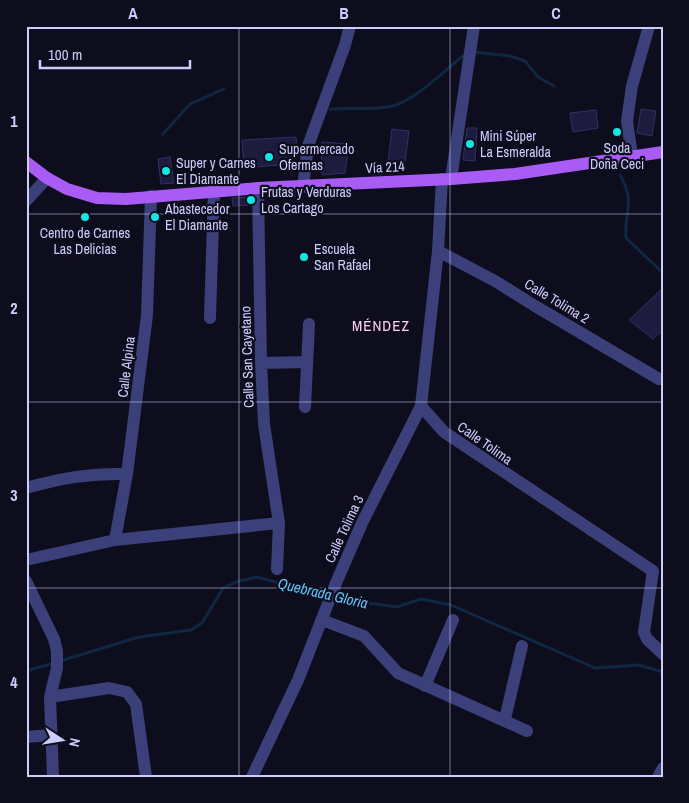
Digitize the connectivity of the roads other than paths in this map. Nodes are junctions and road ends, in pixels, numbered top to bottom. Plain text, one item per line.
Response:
1 (350, 26) edge
2 (474, 26) edge
3 (649, 26) edge
4 (663, 152) edge
5 (632, 156) junction
6 (26, 162) edge
7 (47, 178) junction
8 (446, 179) junction
9 (303, 187) junction
10 (258, 188) junction
11 (214, 191) junction
12 (151, 196) junction
13 (26, 200) edge
14 (438, 251) junction
15 (210, 318) dead end
16 (309, 324) dead end
17 (307, 362) junction
18 (261, 363) junction
19 (659, 379) dead end
20 (421, 406) junction
21 (304, 407) dead end
22 (127, 474) junction
23 (26, 488) edge
24 (279, 523) junction
25 (115, 540) junction
26 (26, 560) edge
27 (277, 569) dead end
28 (658, 576) edge
29 (26, 580) edge
30 (322, 620) junction
31 (453, 620) dead end
32 (522, 646) dead end
33 (663, 654) edge
34 (425, 686) junction
35 (50, 696) junction
36 (505, 720) junction
37 (527, 732) dead end
38 (51, 735) junction
39 (26, 738) edge
40 (663, 768) edge
41 (53, 777) edge
42 (146, 777) edge
43 (252, 777) edge
44 (658, 777) edge

1 - 9 street
2 - 8 street
3 - 5 street
4 - 5 main road, Vía 214
5 - 8 main road, Vía 214
6 - 7 main road, Vía 214
7 - 12 main road, Vía 214
7 - 13 street
8 - 9 main road, Vía 214
8 - 14 street
9 - 10 main road, Vía 214
10 - 11 main road, Vía 214
10 - 18 street, Calle San Cayetano
11 - 12 main road, Vía 214
11 - 15 street
12 - 22 street, Calle Alpina
14 - 19 street, Calle Tolima 2
14 - 20 street
16 - 17 street
17 - 18 street
17 - 21 street
18 - 24 street, Calle San Cayetano
20 - 28 street, Calle Tolima
20 - 30 street, Calle Tolima 3
22 - 23 street
22 - 25 street, Calle Alpina
24 - 25 street
24 - 27 street, Calle San Cayetano
25 - 26 street
28 - 33 street, Calle Tolima
29 - 35 street
30 - 34 street
30 - 43 street, Calle Tolima 3
31 - 34 street
32 - 36 street
34 - 36 street
35 - 38 street
35 - 42 street
36 - 37 street
38 - 39 street
38 - 41 street
40 - 44 street

